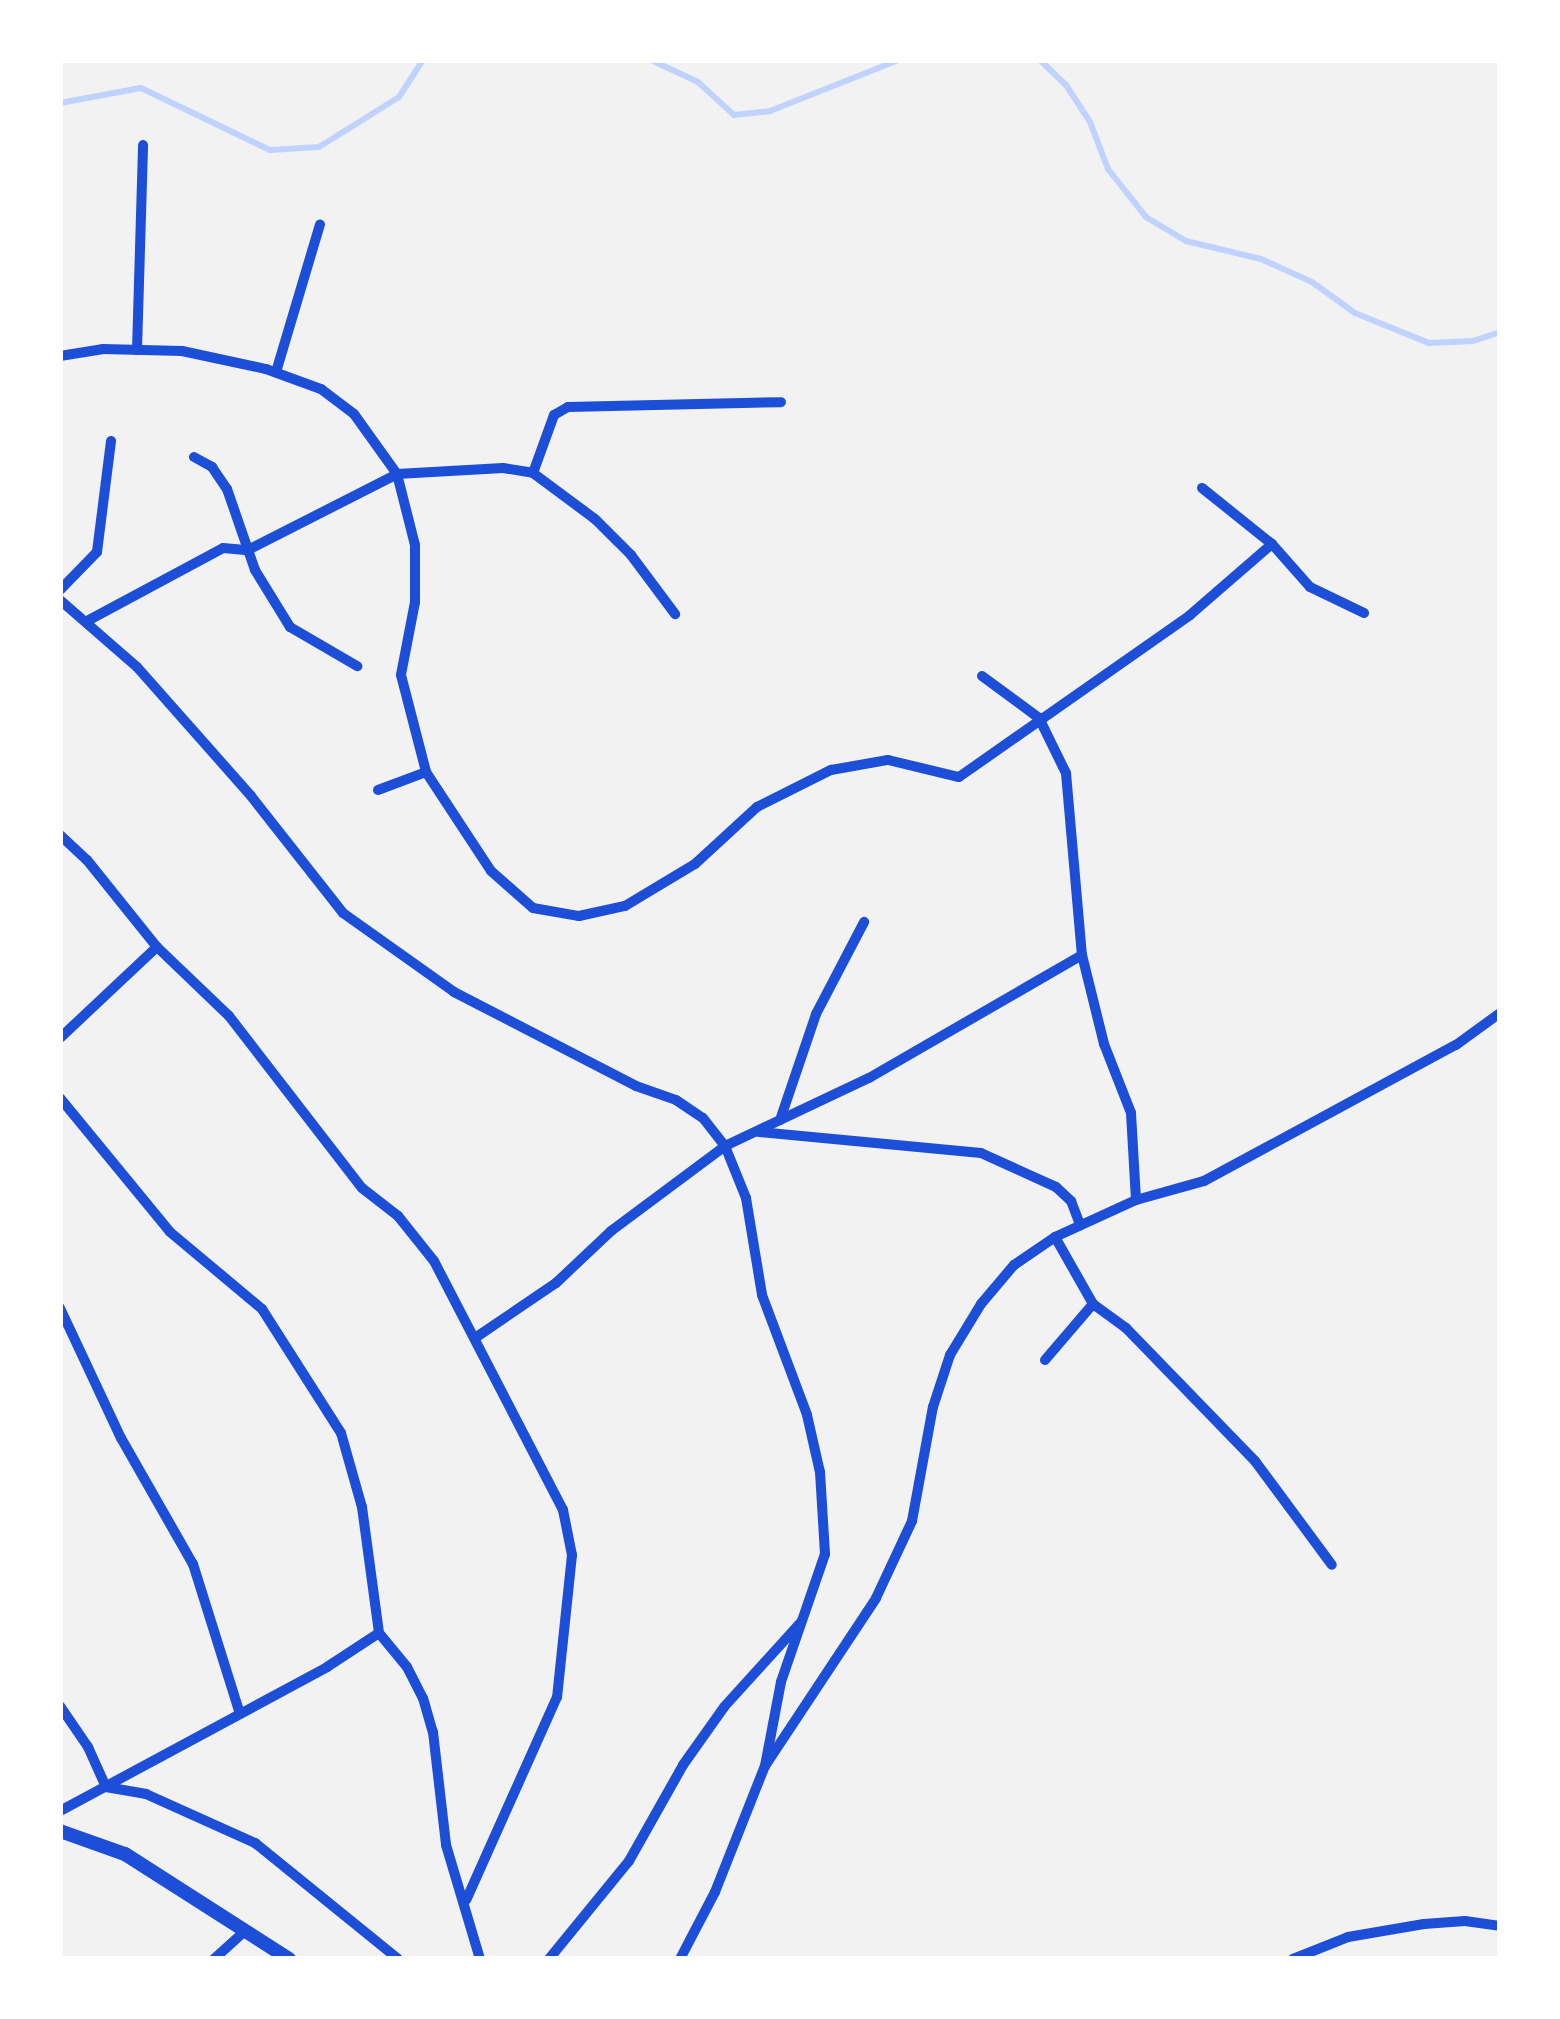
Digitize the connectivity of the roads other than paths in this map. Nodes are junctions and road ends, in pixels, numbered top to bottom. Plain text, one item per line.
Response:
1 (143, 145) dead end
2 (320, 224) dead end
3 (137, 350) junction
4 (60, 356) edge
5 (276, 372) junction
6 (781, 402) dead end
7 (111, 441) dead end
8 (194, 457) dead end
9 (532, 473) junction
10 (398, 474) junction
11 (1202, 488) dead end
12 (1272, 544) junction
13 (248, 550) junction
14 (60, 590) edge
15 (60, 600) edge
16 (674, 614) dead end
17 (1364, 614) dead end
18 (88, 620) junction
19 (357, 666) dead end
20 (982, 676) dead end
21 (1039, 718) junction
22 (426, 772) junction
23 (378, 790) dead end
24 (60, 836) edge
25 (864, 922) dead end
26 (157, 947) junction
27 (1082, 955) junction
28 (1500, 1013) edge
29 (60, 1038) edge
30 (60, 1098) edge
31 (780, 1120) junction
32 (756, 1132) junction
33 (725, 1146) junction
34 (1136, 1200) junction
35 (1080, 1226) junction
36 (1055, 1237) junction
37 (1093, 1304) junction
38 (60, 1308) edge
39 (476, 1338) junction
40 (1045, 1360) dead end
41 (1332, 1565) dead end
42 (809, 1613) junction
43 (379, 1633) junction
44 (60, 1706) edge
45 (240, 1714) junction
46 (765, 1766) junction
47 (106, 1787) junction
48 (60, 1811) edge
49 (60, 1831) edge
50 (466, 1900) junction
51 (1500, 1926) edge
52 (246, 1930) junction
53 (214, 1959) edge
54 (289, 1959) edge
55 (398, 1959) edge
56 (480, 1959) edge
57 (549, 1959) edge
58 (680, 1959) edge
59 (1293, 1959) edge

1 - 3 street
2 - 5 street
3 - 4 street
3 - 5 street
5 - 10 street
6 - 9 street
7 - 14 street
8 - 13 street
9 - 10 street
9 - 16 street
10 - 13 street
10 - 22 street
11 - 12 street
12 - 17 street
12 - 21 street
13 - 18 street
13 - 19 street
15 - 18 street
18 - 33 street
20 - 21 street
21 - 22 street
21 - 27 street
22 - 23 street
24 - 26 street
25 - 31 street
26 - 29 street
26 - 39 street
27 - 31 street
27 - 34 street
28 - 34 street
30 - 43 street
31 - 32 street
32 - 33 street
32 - 35 street
33 - 39 street
33 - 42 street
34 - 35 street
35 - 36 street
36 - 37 street
36 - 46 street
37 - 40 street
37 - 41 street
38 - 45 street
39 - 50 street
42 - 46 street
42 - 57 street
43 - 45 street
43 - 50 street
44 - 47 street
45 - 47 street
46 - 58 street
47 - 48 street
47 - 55 street
49 - 52 street
50 - 56 street
51 - 59 street
52 - 53 street
52 - 54 street

